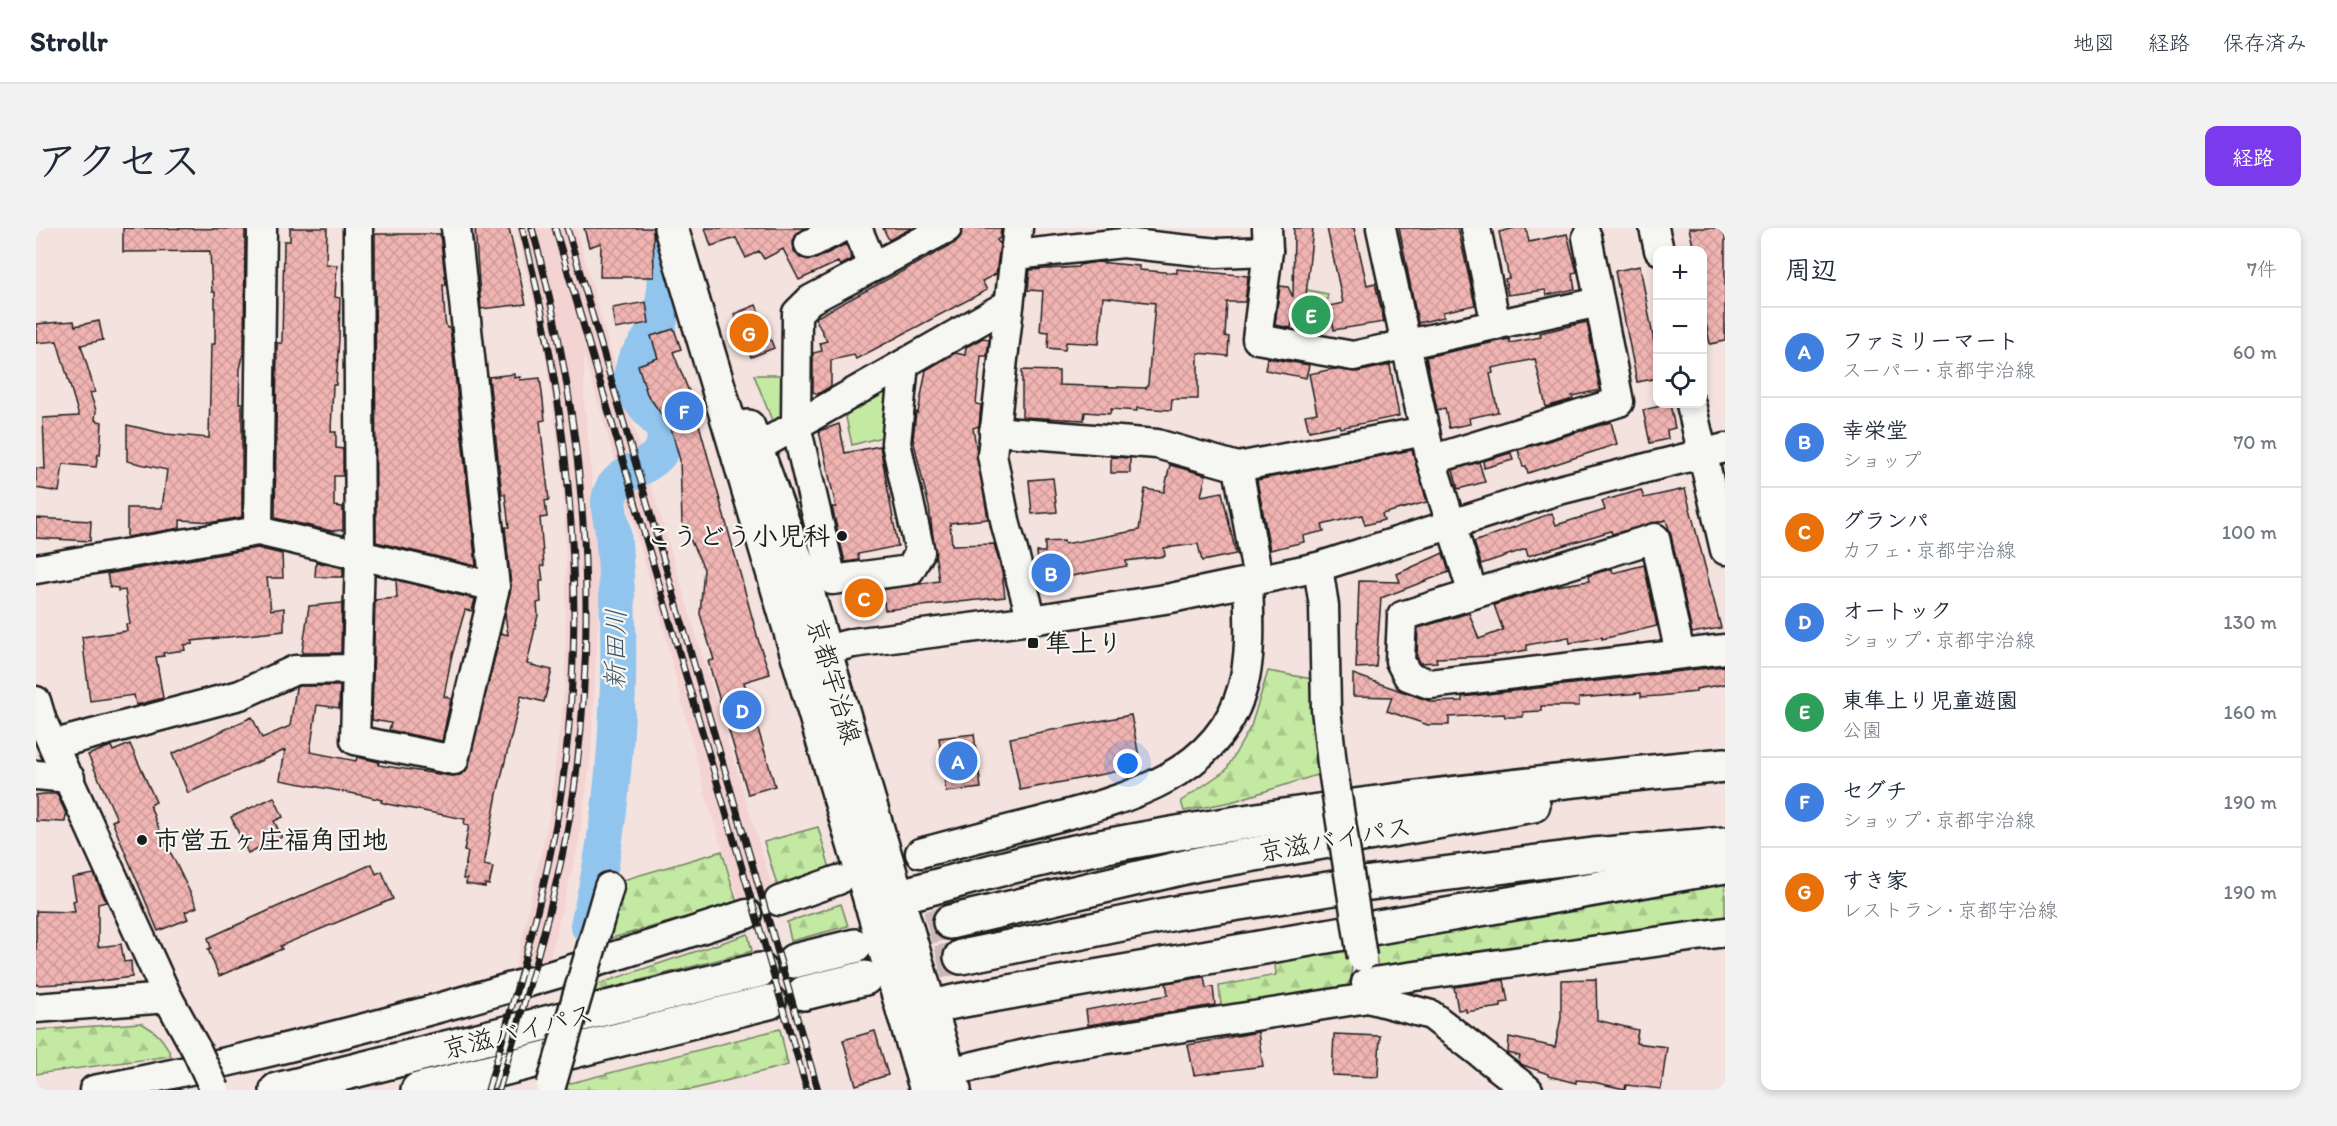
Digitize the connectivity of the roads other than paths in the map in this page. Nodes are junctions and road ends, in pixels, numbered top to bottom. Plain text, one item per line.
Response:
1 (262, 228) edge
2 (358, 228) edge
3 (456, 228) edge
4 (842, 228) edge
5 (858, 228) edge
6 (947, 228) edge
7 (1381, 228) edge
8 (1476, 228) edge
9 (1654, 228) edge
10 (675, 230) edge
11 (1587, 237) dead end
12 (1267, 240) edge
13 (1017, 241) edge
14 (810, 244) dead end
15 (1658, 246) edge
16 (873, 266) junction
17 (1599, 302) junction
18 (1010, 304) junction
19 (1496, 325) junction
20 (1406, 345) junction
21 (904, 364) junction
22 (1693, 408) edge
23 (796, 426) junction
24 (994, 431) junction
25 (1425, 431) junction
26 (1714, 450) edge
27 (747, 453) junction
28 (1431, 460) junction
29 (1238, 467) junction
30 (1450, 523) junction
31 (258, 531) junction
32 (1725, 550) edge
33 (360, 555) junction
34 (1318, 567) junction
35 (36, 569) edge
36 (1253, 580) junction
37 (495, 586) junction
38 (1473, 594) junction
39 (1032, 620) junction
40 (1725, 649) edge
41 (810, 653) junction
42 (1680, 654) junction
43 (357, 669) junction
44 (36, 701) edge
45 (55, 744) junction
46 (1725, 765) edge
47 (36, 776) edge
48 (70, 778) junction
49 (1725, 780) edge
50 (1725, 844) edge
51 (920, 853) dead end
52 (1725, 866) edge
53 (838, 880) dead end
54 (609, 887) dead end
55 (885, 900) junction
56 (779, 901) dead end
57 (747, 914) dead end
58 (950, 922) tunnel mouth
59 (1725, 932) edge
60 (855, 946) tunnel mouth
61 (961, 957) tunnel mouth
62 (794, 961) dead end
63 (760, 970) dead end
64 (865, 978) tunnel mouth
65 (1366, 979) junction
66 (804, 993) dead end
67 (168, 998) junction
68 (769, 1002) dead end
69 (36, 1008) edge
70 (918, 1010) junction
71 (939, 1085) edge
72 (550, 1088) edge
73 (94, 1090) edge
74 (215, 1090) edge
75 (277, 1090) edge
76 (418, 1090) edge
77 (1528, 1090) edge

1 - 31 street
2 - 33 street
3 - 37 street
4 - 14 street
5 - 16 street
6 - 16 street
7 - 20 street
8 - 19 street
9 - 15 street
10 - 27 main road, 京都宇治線
11 - 17 street
12 - 13 street
12 - 20 street
13 - 18 street
16 - 23 street
17 - 19 street
17 - 28 street
18 - 21 street
18 - 24 street
19 - 20 street
20 - 25 street
21 - 23 street
21 - 23 street
22 - 26 street
23 - 27 street
24 - 29 street
24 - 39 street
25 - 28 street
25 - 29 street
26 - 30 street
26 - 32 street
27 - 41 main road, 京都宇治線
28 - 30 street
29 - 36 street
30 - 34 street
30 - 38 street
31 - 33 street
31 - 35 street
33 - 37 street
33 - 43 street
34 - 36 street
34 - 65 street, bridge
36 - 39 street
36 - 51 street
37 - 43 street
38 - 42 street
38 - 42 street
39 - 41 street
40 - 42 street
41 - 55 main road, 京都宇治線
43 - 45 street
44 - 45 street
45 - 48 street
46 - 55 main road
47 - 48 street
48 - 67 street
49 - 58 main road, 京滋バイパス
50 - 61 main road, 京滋バイパス
52 - 70 main road
53 - 56 street
54 - 72 street, bridge
55 - 70 main road, 京都宇治線
57 - 73 street
59 - 65 street
60 - 62 main road
63 - 75 main road, 京滋バイパス
64 - 66 main road
65 - 71 street
65 - 77 street
67 - 69 street
67 - 74 street, bridge
68 - 76 main road, 京滋バイパス
70 - 71 main road, 京都宇治線

